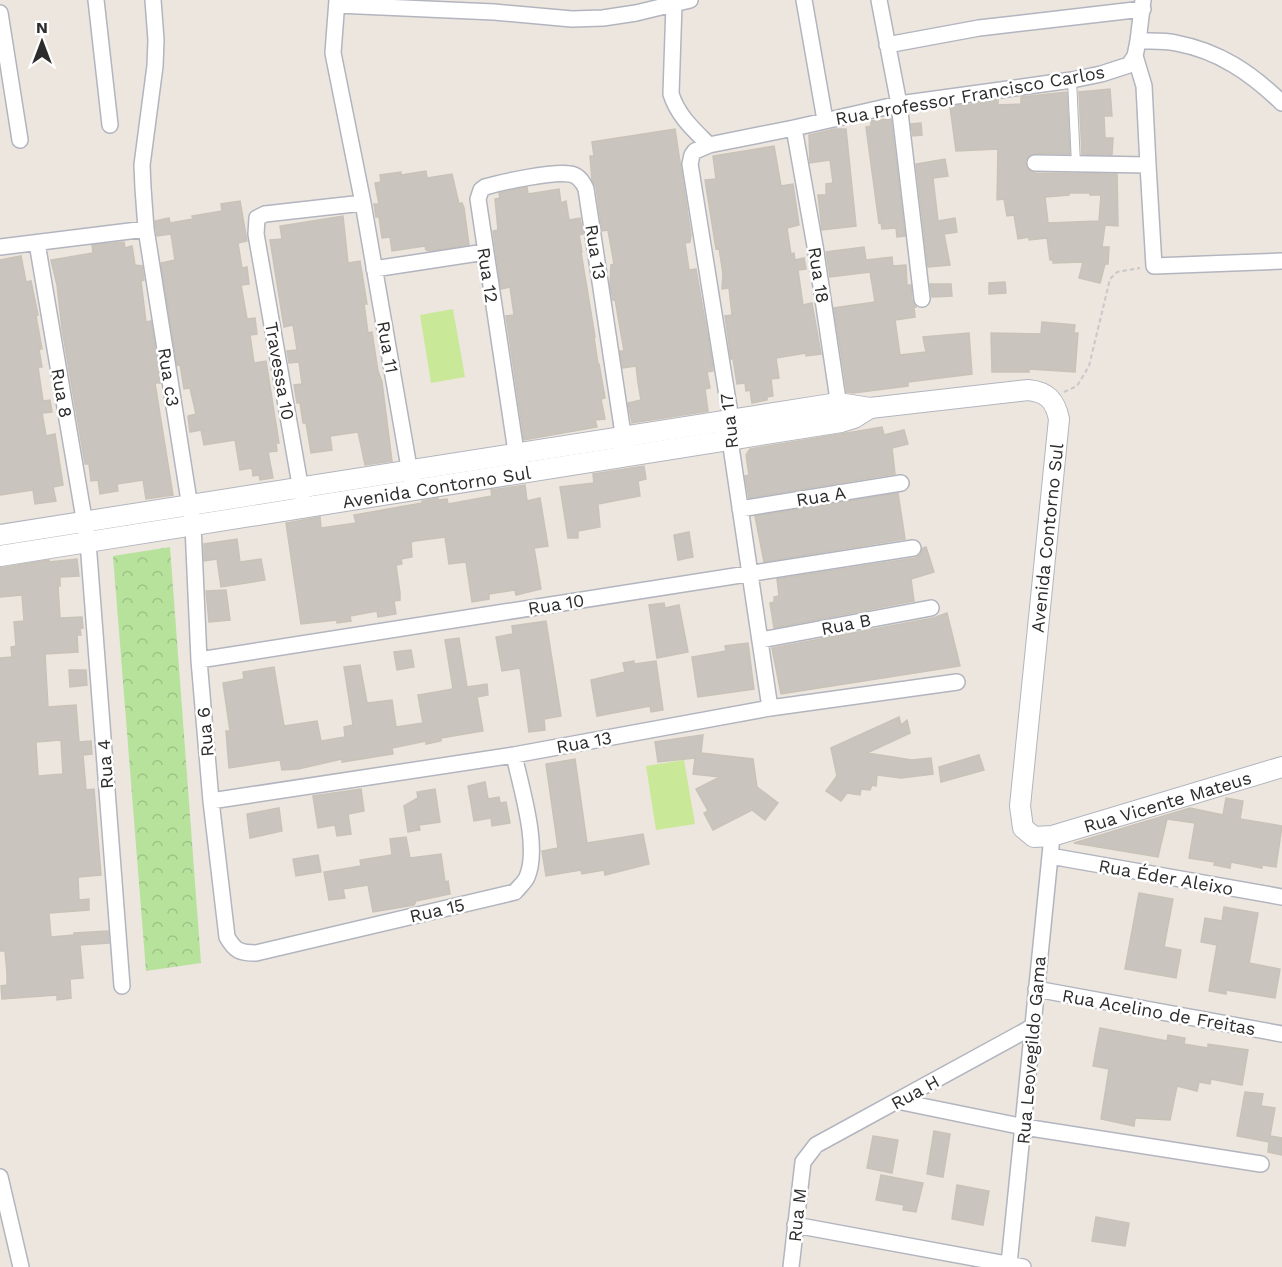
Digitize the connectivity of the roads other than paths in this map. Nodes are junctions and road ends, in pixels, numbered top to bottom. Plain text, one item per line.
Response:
1 (96, 0) edge
2 (153, 0) edge
3 (690, 0) edge
4 (804, 0) edge
5 (879, 0) edge
6 (337, 2) edge
7 (666, 3) edge
8 (1143, 5) edge
9 (0, 13) edge
10 (1138, 40) junction
11 (887, 45) junction
12 (1135, 56) junction
13 (1072, 80) junction
14 (1282, 103) edge
15 (899, 104) junction
16 (825, 120) junction
17 (110, 125) dead end
18 (794, 128) junction
19 (20, 140) dead end
20 (709, 145) junction
21 (1035, 163) dead end
22 (1076, 164) junction
23 (1148, 165) junction
24 (586, 189) joint
25 (363, 203) junction
26 (146, 229) junction
27 (37, 243) junction
28 (0, 247) edge
29 (485, 252) junction
30 (1282, 261) edge
31 (375, 269) junction
32 (922, 298) dead end
33 (840, 413) junction
34 (731, 420) junction
35 (730, 440) junction
36 (625, 447) junction
37 (518, 464) junction
38 (411, 481) junction
39 (901, 483) dead end
40 (301, 488) junction
41 (190, 506) junction
42 (304, 508) junction
43 (740, 509) junction
44 (84, 522) junction
45 (193, 526) junction
46 (0, 535) edge
47 (88, 542) junction
48 (913, 548) dead end
49 (0, 556) edge
50 (749, 574) junction
51 (932, 608) dead end
52 (760, 640) junction
53 (199, 660) junction
54 (957, 682) dead end
55 (770, 708) junction
56 (514, 755) junction
57 (1282, 767) edge
58 (211, 801) junction
59 (1052, 836) junction
60 (1050, 856) junction
61 (1282, 897) edge
62 (227, 938) joint
63 (122, 986) dead end
64 (1036, 989) junction
65 (1032, 1027) junction
66 (1282, 1034) edge
67 (897, 1101) junction
68 (1024, 1127) junction
69 (803, 1162) joint
70 (1261, 1164) dead end
71 (0, 1177) edge
72 (795, 1225) junction
73 (965, 1262) edge
74 (1016, 1266) edge
75 (21, 1267) edge
76 (791, 1267) edge

1 - 17 street
2 - 26 street, Rua c3
3 - 7 street
4 - 16 street
5 - 11 street
6 - 7 street
6 - 25 street, Rua 11
7 - 20 street
8 - 10 street
8 - 11 street
9 - 19 street
10 - 12 street
10 - 14 street
11 - 15 street
12 - 13 street, Rua Professor Francisco Carlos
12 - 23 street
13 - 15 street, Rua Professor Francisco Carlos
13 - 22 lane
15 - 16 street, Rua Professor Francisco Carlos
15 - 32 street
16 - 18 street, Rua Professor Francisco Carlos
18 - 20 street, Rua Professor Francisco Carlos
18 - 33 street, Rua 18
20 - 34 street, Rua 17
21 - 22 street
22 - 23 street
23 - 30 street
24 - 29 street, Rua 12
24 - 36 street, Rua 13
25 - 31 street, Rua 11
25 - 40 street, Travessa 10
26 - 27 street
26 - 41 street, Rua c3
27 - 28 street
27 - 44 street, Rua 8
29 - 31 street
29 - 37 street, Rua 12
31 - 38 street, Rua 11
33 - 34 street, Avenida Contorno Sul
33 - 35 street, Avenida Contorno Sul
33 - 59 street, Avenida Contorno Sul
34 - 35 street, Rua 17
34 - 36 street, Avenida Contorno Sul
35 - 36 street, Avenida Contorno Sul
35 - 43 street, Rua 17
36 - 37 street, Avenida Contorno Sul
37 - 38 street, Avenida Contorno Sul
38 - 40 street, Avenida Contorno Sul
38 - 42 street, Avenida Contorno Sul
39 - 43 street, Rua A
40 - 41 street, Avenida Contorno Sul
40 - 42 street, Travessa 10
41 - 44 street, Avenida Contorno Sul
41 - 45 street, Rua c3
42 - 45 street, Avenida Contorno Sul
43 - 50 street, Rua 17
44 - 46 street, Avenida Contorno Sul
44 - 47 street, Rua 8
45 - 47 street, Avenida Contorno Sul
45 - 53 street, Rua 6
47 - 49 street, Avenida Contorno Sul
47 - 63 street, Rua 4
48 - 50 street, Rua 10
50 - 52 street, Rua 17
50 - 53 street, Rua 10
51 - 52 street, Rua B
52 - 55 street, Rua 17
53 - 58 street, Rua 6
54 - 55 street, Rua 13
55 - 56 street, Rua 13
56 - 58 street, Rua 13
56 - 62 street, Rua 15
57 - 59 street, Rua Vicente Mateus
58 - 62 street, Rua 6
59 - 60 street, Rua Leovegildo Gama
60 - 61 street, Rua Éder Aleixo
60 - 64 street, Rua Leovegildo Gama
64 - 65 street, Rua Leovegildo Gama
64 - 66 street, Rua Acelino de Freitas
65 - 67 street, Rua H
65 - 68 street, Rua Leovegildo Gama
67 - 68 street
67 - 69 street, Rua H
68 - 70 street
68 - 74 street, Rua Leovegildo Gama
69 - 72 street, Rua M
71 - 75 street
72 - 73 street
72 - 76 street, Rua M
73 - 74 street

